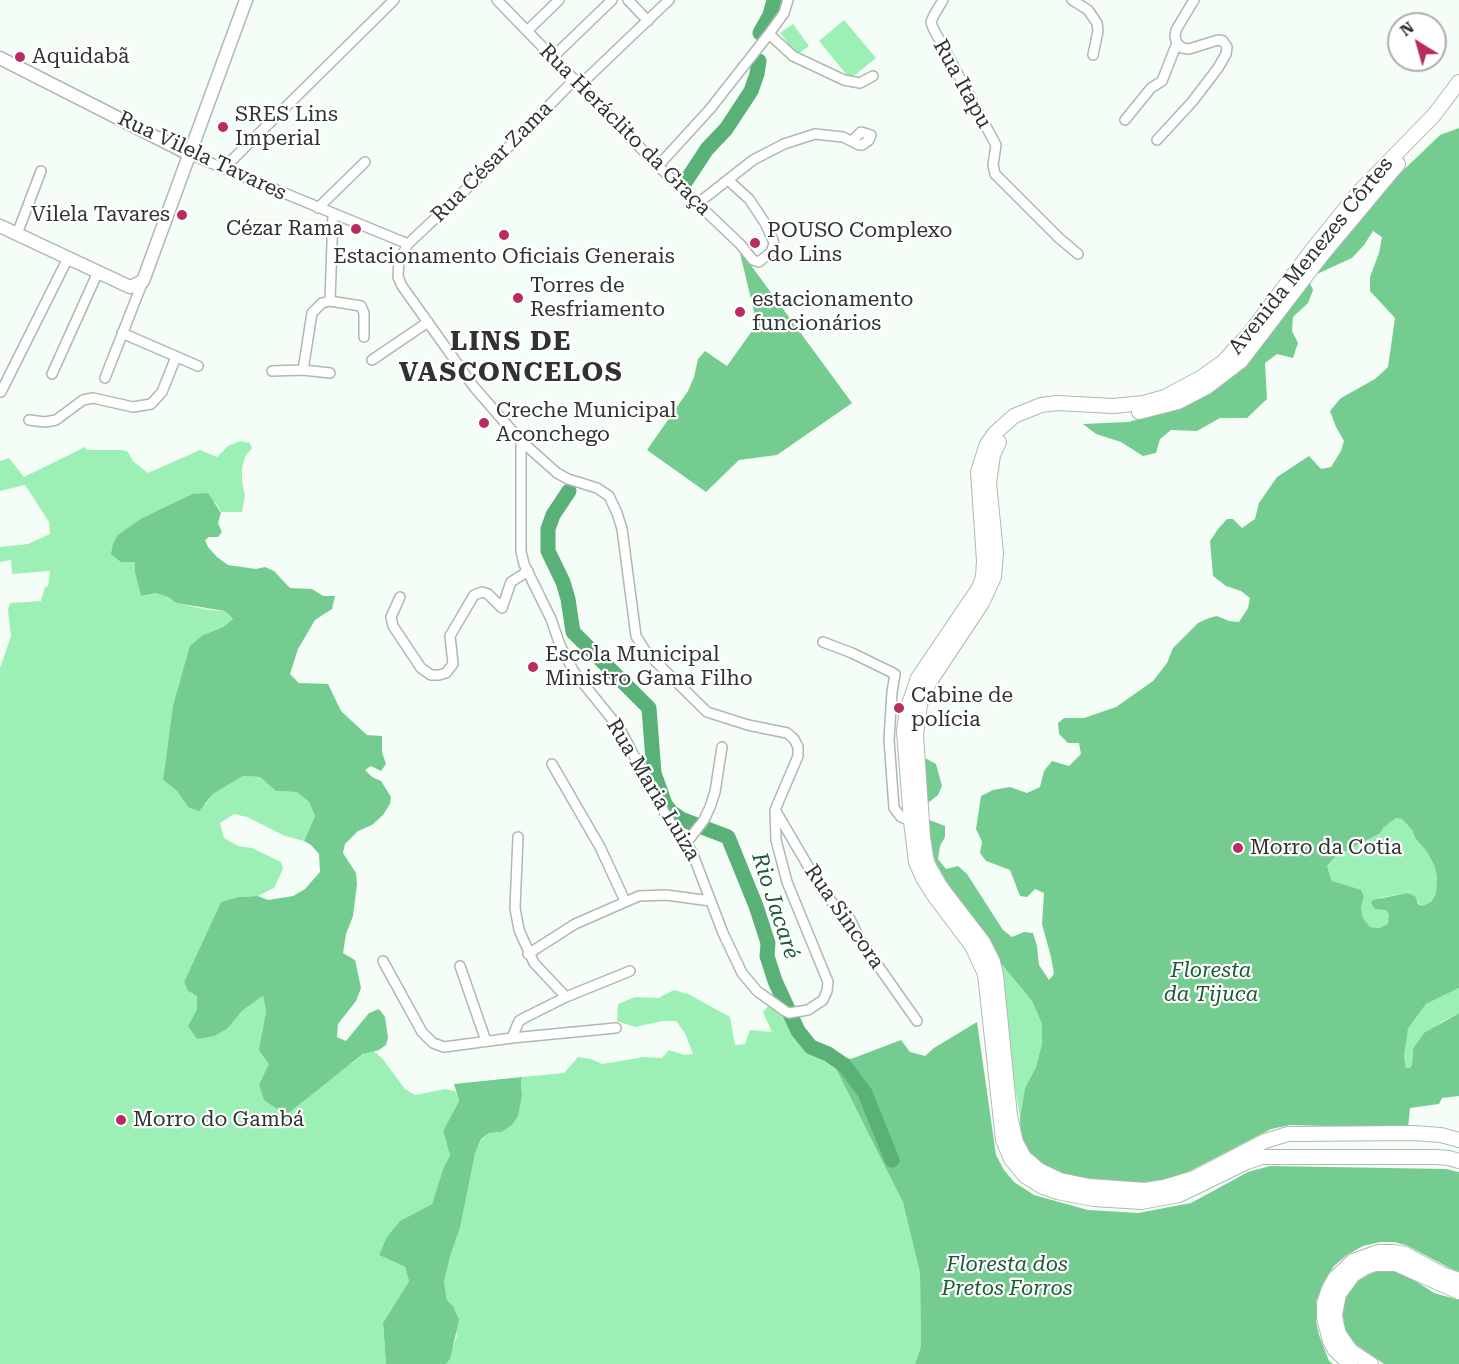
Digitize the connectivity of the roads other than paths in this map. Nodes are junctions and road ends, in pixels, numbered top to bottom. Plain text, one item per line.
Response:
1 (246, 0) edge
2 (394, 0) edge
3 (497, 0) edge
4 (559, 0) edge
5 (612, 0) edge
6 (628, 0) edge
7 (669, 0) edge
8 (788, 0) edge
9 (943, 0) edge
10 (1072, 0) edge
11 (1095, 0) edge
12 (1194, 0) edge
13 (1089, 10) junction
14 (648, 21) junction
15 (527, 31) junction
16 (769, 34) junction
17 (1177, 43) junction
18 (1093, 54) dead end
19 (553, 57) junction
20 (0, 58) edge
21 (873, 76) dead end
22 (578, 82) junction
23 (1459, 82) edge
24 (1459, 95) edge
25 (1125, 120) dead end
26 (1157, 140) dead end
27 (852, 141) dead end
28 (189, 154) junction
29 (365, 162) dead end
30 (658, 166) junction
31 (224, 168) junction
32 (41, 171) dead end
33 (728, 180) junction
34 (697, 204) junction
35 (318, 208) junction
36 (333, 214) junction
37 (0, 226) edge
38 (17, 234) junction
39 (408, 244) junction
40 (1078, 254) dead end
41 (68, 258) junction
42 (98, 273) junction
43 (143, 281) junction
44 (130, 287) junction
45 (330, 301) junction
46 (129, 315) junction
47 (428, 322) junction
48 (122, 333) junction
49 (364, 337) dead end
50 (176, 357) junction
51 (372, 360) dead end
52 (198, 366) dead end
53 (303, 370) junction
54 (272, 371) dead end
55 (52, 374) dead end
56 (330, 374) dead end
57 (105, 378) dead end
58 (1, 392) edge
59 (30, 420) dead end
60 (521, 441) junction
61 (528, 571) junction
62 (400, 597) dead end
63 (823, 642) dead end
64 (722, 747) dead end
65 (552, 764) dead end
66 (775, 810) junction
67 (911, 821) junction
68 (518, 837) dead end
69 (687, 843) junction
70 (625, 901) junction
71 (711, 901) junction
72 (528, 954) junction
73 (382, 961) dead end
74 (460, 966) dead end
75 (630, 971) dead end
76 (566, 997) junction
77 (789, 1013) joint
78 (917, 1021) dead end
79 (616, 1028) dead end
80 (512, 1038) junction
81 (486, 1041) junction
82 (1413, 1133) junction
83 (1326, 1134) junction
84 (1459, 1140) edge
85 (1323, 1157) junction
86 (1412, 1157) junction
87 (1459, 1161) edge
88 (1459, 1280) edge
89 (1459, 1292) edge
90 (1350, 1364) edge
91 (1371, 1364) edge

1 - 28 street
2 - 31 street
3 - 15 street, Rua Heráclito da Graça
4 - 15 street
5 - 19 street
6 - 14 street
7 - 14 street, Rua César Zama
8 - 16 street
9 - 40 street, Rua Itapu
10 - 13 street
11 - 13 street
12 - 17 street
13 - 18 street
14 - 22 street, Rua César Zama
15 - 19 street, Rua Heráclito da Graça
16 - 21 street
16 - 30 street
17 - 25 street
17 - 26 street
19 - 22 street, Rua Heráclito da Graça
20 - 28 street, Rua Vilela Tavares
22 - 30 street, Rua Heráclito da Graça
22 - 39 street, Rua César Zama
23 - 67 main road, Avenida Menezes Côrtes
24 - 83 main road, Avenida Menezes Côrtes
27 - 33 street
28 - 31 street, Rua Vilela Tavares
28 - 43 street
29 - 35 street
30 - 34 street, Rua Heráclito da Graça
31 - 35 street, Rua Vilela Tavares
32 - 38 street
33 - 34 street
33 - 34 street, Rua Heráclito da Graça
35 - 36 street, Rua Vilela Tavares
36 - 39 street, Rua Vilela Tavares
36 - 45 street
37 - 38 street
38 - 41 street
39 - 47 street
41 - 42 street
41 - 58 street
42 - 44 street
42 - 55 street
43 - 44 street
43 - 46 street
44 - 46 street
45 - 49 street
45 - 53 street
46 - 48 street
47 - 51 street
47 - 60 street
48 - 50 street
48 - 57 street
50 - 52 street
50 - 59 street
53 - 54 street
53 - 56 street
60 - 61 street, Rua Maria Luiza
60 - 66 street, Rua Sincora
61 - 62 street
61 - 69 street, Rua Maria Luiza
63 - 67 street
64 - 69 street
65 - 70 street
66 - 77 street, Rua Sincora
66 - 78 street, Rua Sincora
67 - 85 main road, Avenida Menezes Côrtes
68 - 72 street
69 - 71 street, Rua Maria Luiza
70 - 71 street
70 - 72 street
71 - 77 street, Rua Maria Luiza
72 - 76 street
73 - 81 street
74 - 81 street
75 - 76 street
76 - 80 street
79 - 80 street
80 - 81 street
82 - 83 main road, Avenida Menezes Côrtes
82 - 84 main road, Avenida Menezes Côrtes
82 - 86 main road
83 - 85 main road
85 - 86 main road, Avenida Menezes Côrtes
86 - 87 main road, Avenida Menezes Côrtes
88 - 90 main road
89 - 91 main road

